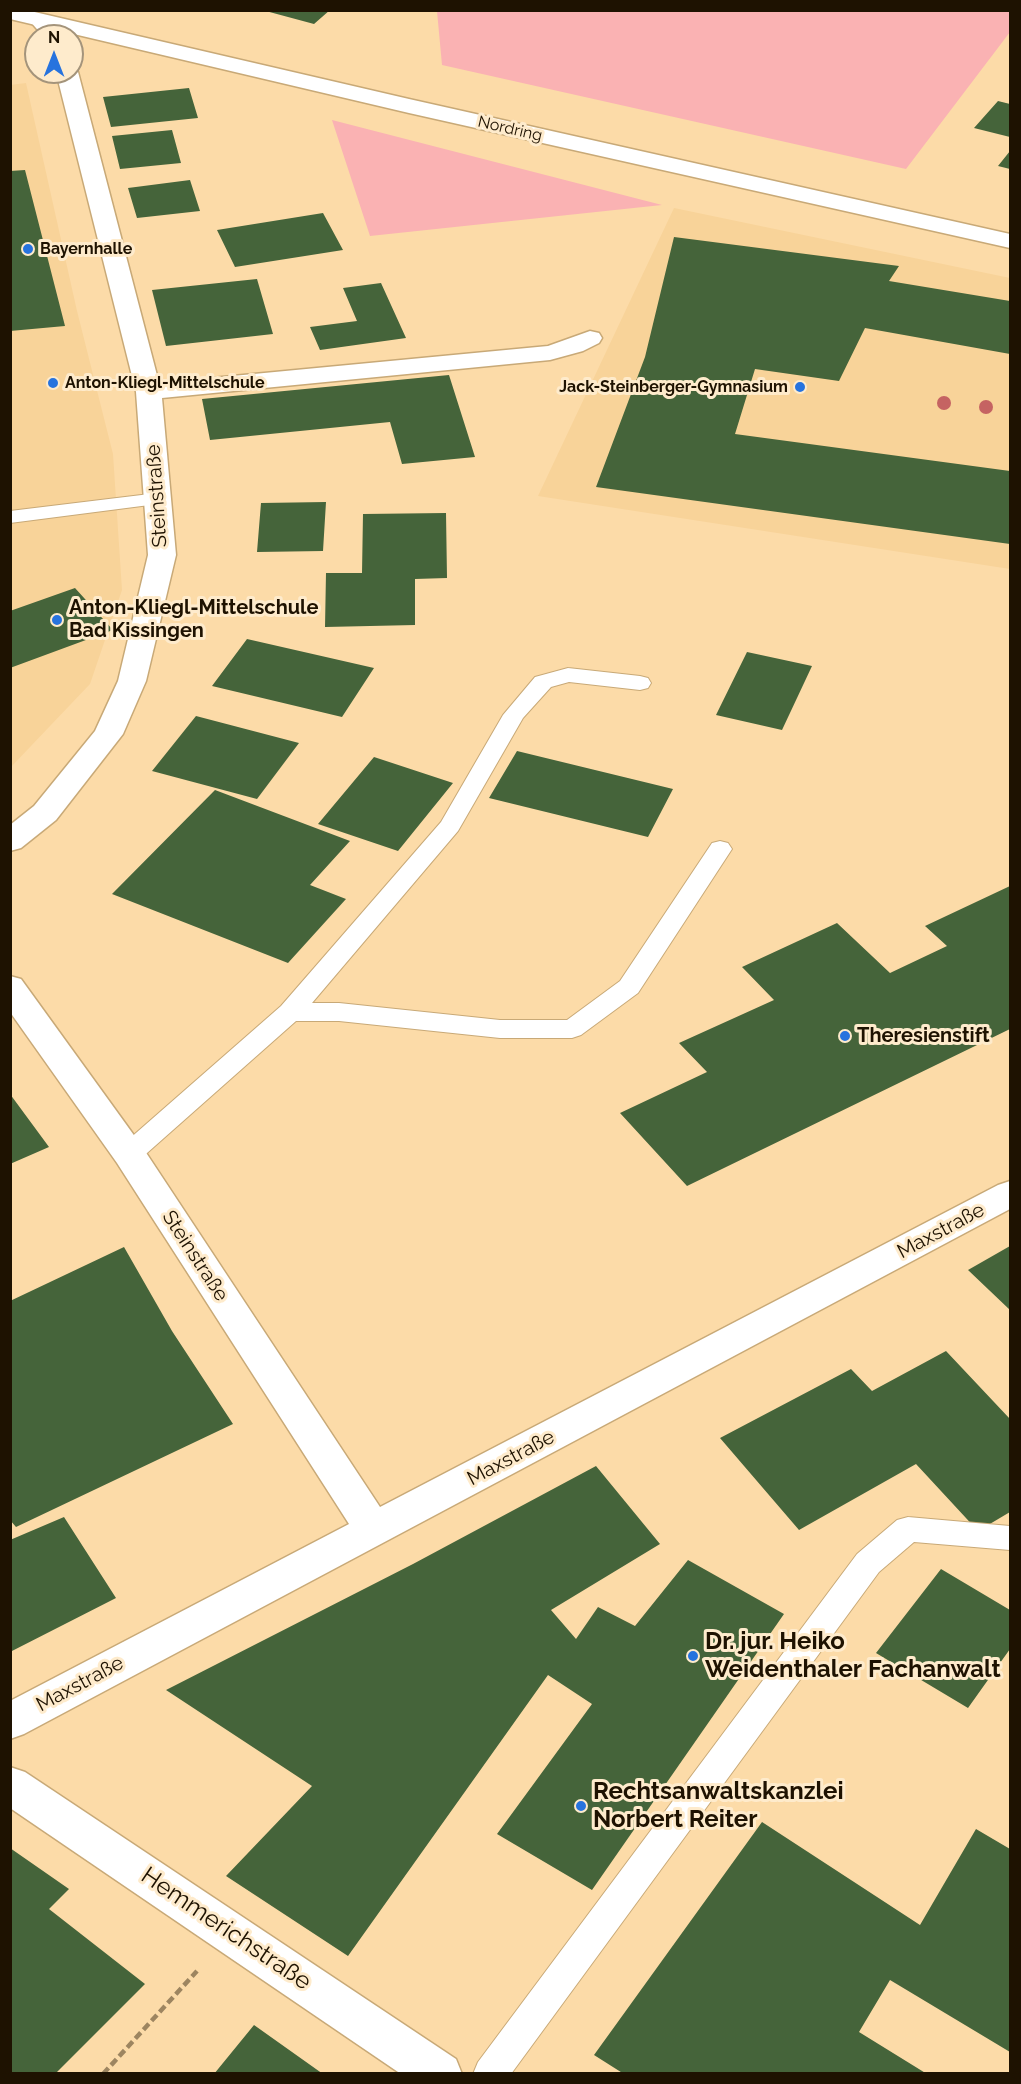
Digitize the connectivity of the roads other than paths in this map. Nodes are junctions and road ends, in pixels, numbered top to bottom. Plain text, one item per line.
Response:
1 (10, 13) edge
2 (40, 20) junction
3 (44, 24) edge
4 (70, 84) edge
5 (1011, 241) edge
6 (590, 338) dead end
7 (149, 392) junction
8 (158, 499) junction
9 (10, 517) edge
10 (640, 683) dead end
11 (10, 841) edge
12 (720, 849) dead end
13 (10, 987) edge
14 (290, 1012) junction
15 (129, 1154) junction
16 (1011, 1194) edge
17 (374, 1530) junction
18 (1011, 1538) edge
19 (10, 1721) edge
20 (10, 1785) edge
21 (440, 2073) edge
22 (490, 2073) edge

1 - 2 street, Nordring
2 - 3 street
2 - 5 street, Nordring
4 - 7 street, Steinstraße
6 - 7 street
7 - 8 street, Steinstraße
8 - 9 lane
8 - 11 street, Steinstraße
10 - 14 lane
12 - 14 lane
13 - 15 street, Steinstraße
14 - 15 lane
15 - 17 street, Steinstraße
16 - 17 street, Maxstraße
17 - 19 street, Maxstraße
18 - 22 lane
20 - 21 street, Hemmerichstraße

